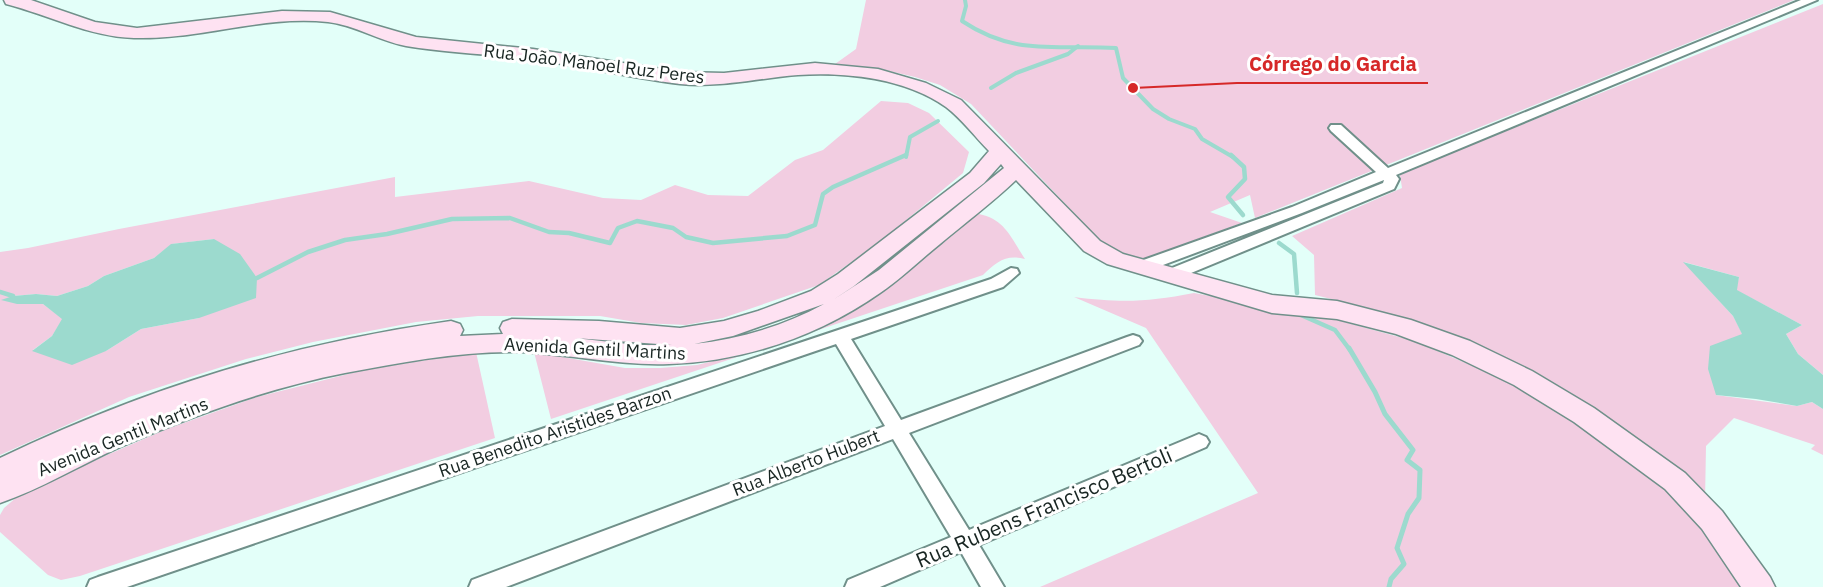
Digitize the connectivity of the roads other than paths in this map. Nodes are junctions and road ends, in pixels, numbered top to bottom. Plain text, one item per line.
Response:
1 (1811, 0) edge
2 (16, 1) edge
3 (0, 2) edge
4 (1336, 128) dead end
5 (1007, 160) junction
6 (1385, 172) junction
7 (986, 183) junction
8 (1141, 267) junction
9 (1011, 273) dead end
10 (1173, 274) junction
11 (840, 336) junction
12 (1132, 341) dead end
13 (898, 429) junction
14 (1199, 442) dead end
15 (0, 471) edge
16 (0, 491) edge
17 (965, 541) junction
18 (98, 587) edge
19 (480, 587) edge
20 (856, 587) edge
21 (993, 587) edge
22 (1759, 587) edge

1 - 6 street
2 - 3 main road, Rua João Manoel Ruz Peres
2 - 5 main road, Rua João Manoel Ruz Peres
4 - 6 street
5 - 7 main road, Avenida Gentil Martins
5 - 8 main road, Rua João Manoel Ruz Peres
6 - 8 street
6 - 10 street
7 - 15 main road, Avenida Gentil Martins
7 - 16 main road, Avenida Gentil Martins
8 - 10 main road, Rua João Manoel Ruz Peres
9 - 11 street, Rua Benedito Aristides Barzon
10 - 22 main road, Rua João Manoel Ruz Peres
11 - 13 street
11 - 18 street, Rua Benedito Aristides Barzon
12 - 13 street, Rua Alberto Hubert
13 - 17 street
13 - 19 street, Rua Alberto Hubert
14 - 17 street, Rua Rubens Francisco Bertoli
17 - 20 street, Rua Rubens Francisco Bertoli
17 - 21 street

